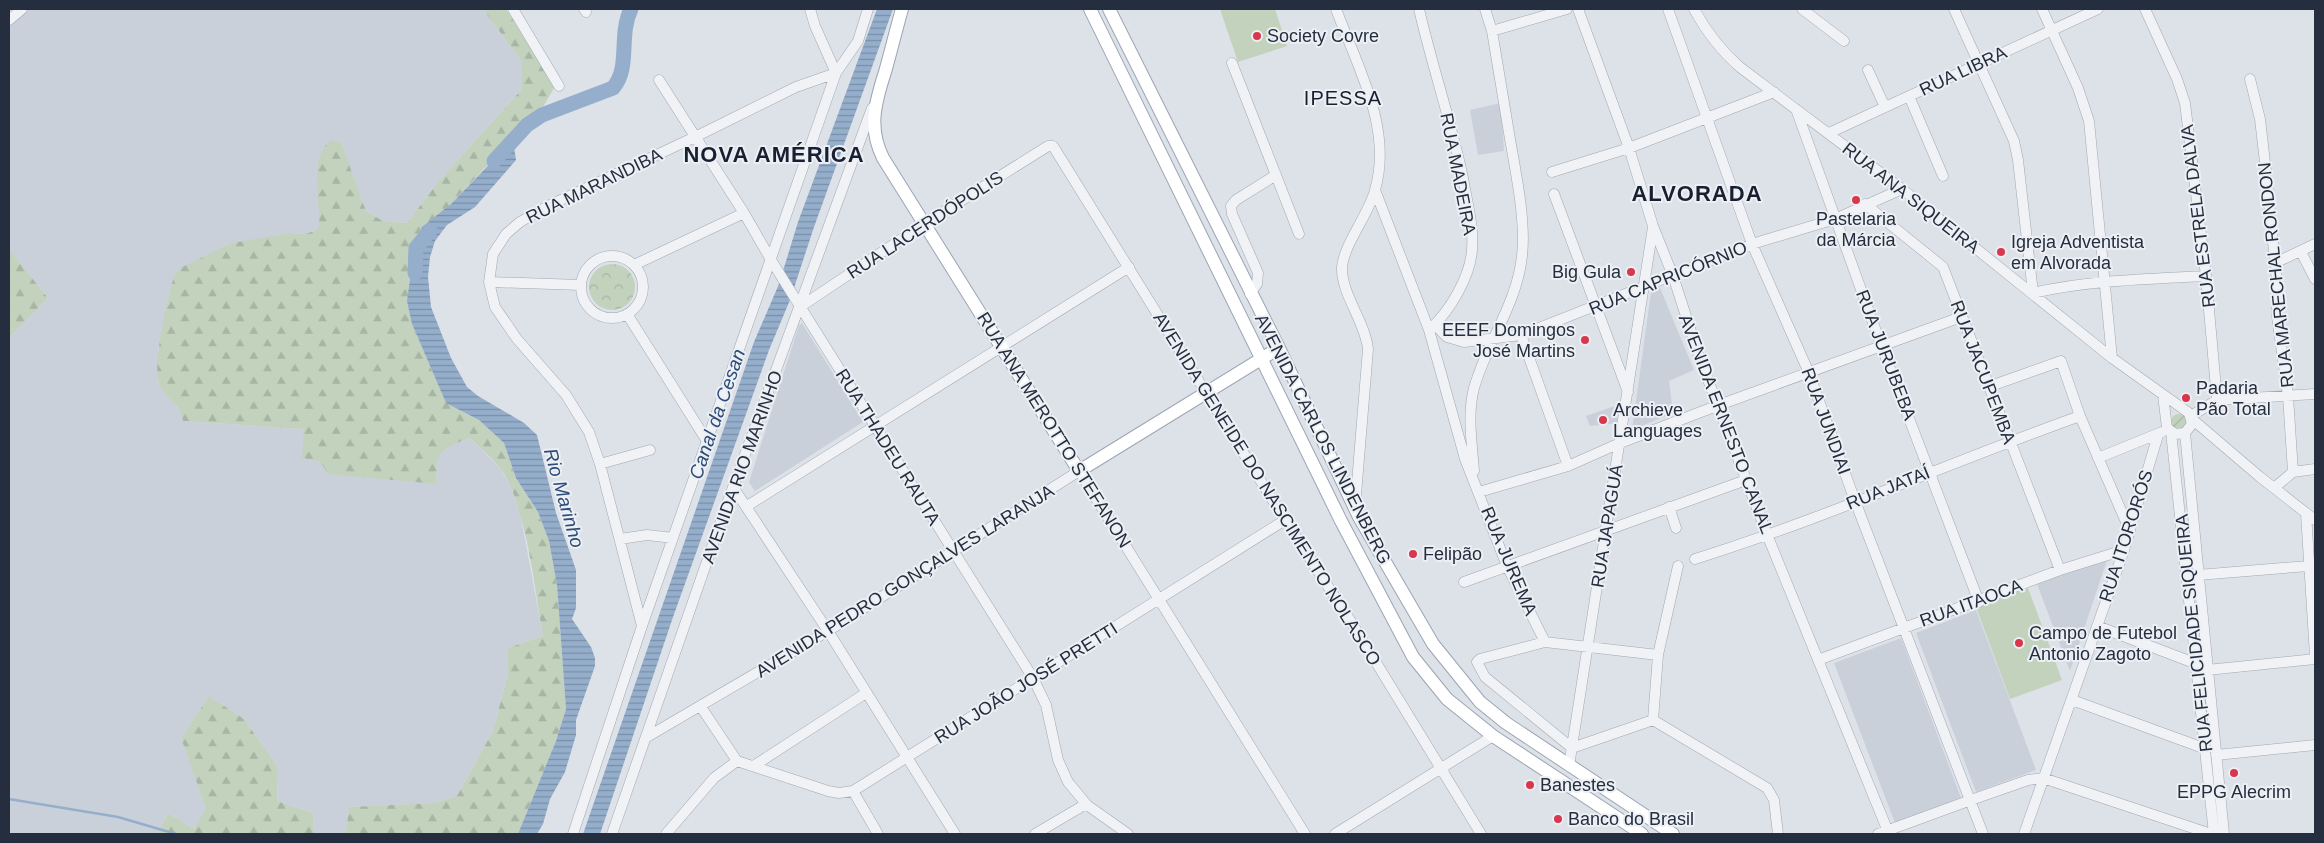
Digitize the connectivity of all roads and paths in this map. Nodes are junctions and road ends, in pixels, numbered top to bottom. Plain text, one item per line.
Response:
1 (22, 9) edge
2 (513, 9) edge
3 (810, 9) edge
4 (868, 9) edge
5 (902, 9) edge
6 (1090, 9) edge
7 (1109, 9) edge
8 (1336, 9) edge
9 (1419, 9) edge
10 (1485, 9) edge
11 (1567, 9) edge
12 (1578, 9) edge
13 (1668, 9) edge
14 (1694, 9) edge
15 (1802, 9) edge
16 (1954, 9) edge
17 (2042, 9) edge
18 (2098, 9) edge
19 (2145, 9) edge
20 (9, 20) edge
21 (1492, 30) junction
22 (2052, 30) junction
23 (1844, 41) dead end
24 (829, 57) junction
25 (848, 57) junction
26 (1232, 62) dead end
27 (1979, 63) junction
28 (1868, 70) dead end
29 (836, 73) junction
30 (2250, 79) dead end
31 (659, 80) dead end
32 (559, 86) dead end
33 (1774, 92) junction
34 (1909, 96) junction
35 (875, 100) junction
36 (1795, 108) junction
37 (1885, 108) junction
38 (1708, 118) junction
39 (1830, 133) junction
40 (695, 137) junction
41 (1052, 145) joint
42 (1629, 148) junction
43 (1552, 172) dead end
44 (1276, 175) junction
45 (1944, 176) dead end
46 (1902, 189) junction
47 (1375, 190) junction
48 (1554, 194) dead end
49 (1865, 204) junction
50 (744, 212) junction
51 (1835, 219) junction
52 (924, 224) junction
53 (1653, 226) junction
54 (1299, 234) dead end
55 (1752, 244) junction
56 (2315, 244) edge
57 (2301, 252) junction
58 (771, 260) junction
59 (2276, 263) junction
60 (634, 265) junction
61 (1129, 267) junction
62 (1673, 276) junction
63 (2206, 276) junction
64 (2315, 279) edge
65 (2105, 281) junction
66 (489, 282) junction
67 (580, 285) junction
68 (1645, 286) junction
69 (1250, 294) junction
70 (2033, 294) junction
71 (800, 307) junction
72 (1597, 307) junction
73 (626, 314) junction
74 (1961, 317) junction
75 (1432, 328) junction
76 (1521, 335) junction
77 (1493, 337) junction
78 (1881, 345) junction
79 (1001, 347) junction
80 (1279, 348) junction
81 (1261, 358) junction
82 (2112, 358) junction
83 (1809, 373) junction
84 (1988, 387) junction
85 (1628, 392) junction
86 (1207, 394) junction
87 (2315, 394) edge
88 (2163, 396) junction
89 (2288, 396) junction
90 (2217, 400) junction
91 (1719, 405) junction
92 (2080, 416) junction
93 (2188, 421) junction
94 (875, 426) junction
95 (2168, 426) junction
96 (2158, 435) junction
97 (707, 441) junction
98 (2010, 441) junction
99 (1620, 442) junction
100 (650, 450) dead end
101 (2098, 458) junction
102 (600, 464) junction
103 (1568, 466) junction
104 (2315, 469) edge
105 (1079, 471) junction
106 (1931, 471) junction
107 (2293, 472) junction
108 (1474, 479) junction
109 (1746, 480) junction
110 (733, 487) junction
111 (2274, 488) junction
112 (1479, 492) junction
113 (1856, 501) junction
114 (747, 506) junction
115 (1669, 507) junction
116 (1355, 508) junction
117 (2306, 513) junction
118 (1285, 520) junction
119 (2315, 520) edge
120 (1676, 528) dead end
121 (1606, 530) junction
122 (2130, 531) junction
123 (1768, 536) junction
124 (674, 538) junction
125 (620, 539) junction
126 (2124, 550) junction
127 (954, 551) junction
128 (1696, 559) dead end
129 (1507, 566) junction
130 (1678, 566) dead end
131 (2308, 566) junction
132 (2060, 570) junction
133 (2198, 575) junction
134 (1464, 582) dead end
135 (1160, 600) junction
136 (1979, 602) junction
137 (642, 626) junction
138 (2097, 626) junction
139 (1903, 627) junction
140 (828, 631) junction
141 (1545, 642) junction
142 (1588, 647) junction
143 (1658, 655) junction
144 (2315, 657) edge
145 (1818, 660) junction
146 (2197, 664) junction
147 (2207, 670) junction
148 (1033, 678) junction
149 (866, 693) junction
150 (2072, 700) junction
151 (701, 707) junction
152 (1653, 720) junction
153 (1493, 736) junction
154 (648, 737) junction
155 (2315, 745) edge
156 (1572, 748) junction
157 (2206, 749) junction
158 (2216, 755) junction
159 (907, 757) junction
160 (737, 761) junction
161 (755, 765) junction
162 (1569, 766) junction
163 (1440, 769) junction
164 (2043, 778) junction
165 (853, 791) junction
166 (1970, 800) junction
167 (1086, 804) junction
168 (1885, 833) edge
169 (574, 834) edge
170 (612, 834) edge
171 (666, 834) edge
172 (878, 834) edge
173 (955, 834) edge
174 (1035, 834) edge
175 (1128, 834) edge
176 (1305, 834) edge
177 (1335, 834) edge
178 (1481, 834) edge
179 (1642, 834) edge
180 (1673, 834) edge
181 (1778, 834) edge
182 (1984, 834) edge
183 (2024, 834) edge
184 (2213, 834) edge
185 (2224, 834) edge

1 - 20 street
2 - 32 street
3 - 24 street
4 - 25 street
5 - 35 main road, RUA ANA MEROTTO STEFANON
6 - 81 main road, AVENIDA CARLOS LINDENBERG
7 - 69 main road, AVENIDA CARLOS LINDENBERG
8 - 47 street
9 - 75 street, RUA MADEIRA
10 - 21 street, RUA JUREMA
11 - 21 street
12 - 42 street, AVENIDA ERNESTO CANAL
13 - 38 street, RUA JUNDIAI
14 - 33 street, RUA ANA SIQUEIRA
15 - 23 street
16 - 27 street
17 - 22 street
18 - 22 street, RUA LIBRA
19 - 63 street, RUA ESTRELA DALVA
21 - 77 street, RUA JUREMA
22 - 27 street, RUA LIBRA
22 - 65 street
24 - 25 street
24 - 29 street
25 - 29 street
26 - 44 street
27 - 34 street, RUA LIBRA
27 - 70 street
28 - 37 street
29 - 40 street, RUA MARANDIBA
29 - 58 street
30 - 59 street, RUA MARECHAL RONDON
31 - 40 street, RUA THADEU RAUTA
33 - 36 street, RUA ANA SIQUEIRA
33 - 38 street
34 - 37 street, RUA LIBRA
34 - 45 street
35 - 52 main road, RUA ANA MEROTTO STEFANON
35 - 71 street, AVENIDA RIO MARINHO
36 - 39 street, RUA ANA SIQUEIRA
36 - 51 street, RUA JURUBEBA
37 - 39 street, RUA LIBRA
38 - 42 street
38 - 55 street, RUA JUNDIAI
39 - 46 street, RUA ANA SIQUEIRA
40 - 50 street, RUA THADEU RAUTA
40 - 66 street, RUA MARANDIBA
41 - 52 street, RUA LACERDÓPOLIS
41 - 61 street, AVENIDA GENEIDE DO NASCIMENTO NOLASCO
42 - 43 street
42 - 53 street, AVENIDA ERNESTO CANAL
44 - 54 street
44 - 69 street
46 - 49 street, RUA CAPRICÓRNIO
46 - 70 street, RUA ANA SIQUEIRA
47 - 75 street, RUA JUREMA
47 - 116 street
48 - 72 street
49 - 51 street, RUA CAPRICÓRNIO
49 - 74 street, RUA JACUPEMBA
50 - 58 street, RUA THADEU RAUTA
50 - 60 street
51 - 55 street, RUA CAPRICÓRNIO
51 - 78 street, RUA JURUBEBA
52 - 71 street, RUA LACERDÓPOLIS
52 - 79 main road, RUA ANA MEROTTO STEFANON
53 - 62 street, AVENIDA ERNESTO CANAL
53 - 68 street, RUA JAPAGUÁ
55 - 62 street, RUA CAPRICÓRNIO
55 - 83 street, RUA JUNDIAI
56 - 57 street
57 - 59 street
57 - 64 street
58 - 71 street, RUA THADEU RAUTA
58 - 97 street
59 - 89 street, RUA MARECHAL RONDON
60 - 67 street
60 - 73 street
61 - 79 street
61 - 86 street, AVENIDA GENEIDE DO NASCIMENTO NOLASCO
62 - 68 street, RUA CAPRICÓRNIO
62 - 91 street, AVENIDA ERNESTO CANAL
63 - 65 street
63 - 90 street, RUA ESTRELA DALVA
65 - 70 street
65 - 82 street
66 - 67 street
66 - 102 street, RUA MARANDIBA
67 - 73 street
68 - 72 street, RUA CAPRICÓRNIO
68 - 85 street, RUA JAPAGUÁ
69 - 80 main road, AVENIDA CARLOS LINDENBERG
70 - 82 street, RUA ANA SIQUEIRA
71 - 94 street, RUA THADEU RAUTA
71 - 110 street, AVENIDA RIO MARINHO
72 - 76 street, RUA CAPRICÓRNIO
72 - 85 street
73 - 97 street
74 - 78 street
74 - 84 street, RUA JACUPEMBA
75 - 77 street, RUA CAPRICÓRNIO
75 - 108 street, RUA JUREMA
76 - 77 street, RUA CAPRICÓRNIO
76 - 103 street
77 - 108 street, RUA JUREMA
78 - 83 street
78 - 106 street, RUA JURUBEBA
79 - 94 street
79 - 105 main road, RUA ANA MEROTTO STEFANON
80 - 81 main road, AVENIDA PEDRO GONÇALVES LARANJA
80 - 116 main road, AVENIDA CARLOS LINDENBERG
81 - 86 main road, AVENIDA PEDRO GONÇALVES LARANJA
81 - 153 main road, AVENIDA CARLOS LINDENBERG
82 - 88 street, RUA ANA SIQUEIRA
83 - 91 street
83 - 113 street, RUA JUNDIAI
84 - 92 street
84 - 98 street, RUA JACUPEMBA
85 - 99 street, RUA JAPAGUÁ
86 - 105 main road, AVENIDA PEDRO GONÇALVES LARANJA
86 - 118 street, AVENIDA GENEIDE DO NASCIMENTO NOLASCO
87 - 89 street
88 - 93 street, RUA ANA SIQUEIRA
88 - 95 street
89 - 90 street
89 - 107 street, RUA MARECHAL RONDON
90 - 93 street
91 - 99 street
91 - 109 street, AVENIDA ERNESTO CANAL
92 - 98 street, RUA JATAÍ
92 - 101 street
93 - 95 street
93 - 95 street
93 - 111 street, RUA ANA SIQUEIRA
93 - 133 street, RUA FELICIDADE SIQUEIRA
94 - 114 street
94 - 127 street, RUA THADEU RAUTA
95 - 96 street
95 - 146 street, RUA FELICIDADE SIQUEIRA
96 - 101 street
96 - 122 street, RUA ITORORÓS
97 - 124 street
98 - 106 street, RUA JATAÍ
98 - 132 street, RUA JACUPEMBA
99 - 103 street
99 - 121 street, RUA JAPAGUÁ
100 - 102 street
101 - 122 street
102 - 125 street, RUA MARANDIBA
103 - 112 street
104 - 107 street
105 - 127 street, AVENIDA PEDRO GONÇALVES LARANJA
105 - 135 street, RUA ANA MEROTTO STEFANON
106 - 113 street, RUA JATAÍ
106 - 136 street, RUA JURUBEBA
107 - 111 street
108 - 112 street, RUA JUREMA
109 - 115 street
109 - 123 street, AVENIDA ERNESTO CANAL
110 - 114 street
110 - 154 street, AVENIDA RIO MARINHO
111 - 117 street, RUA ANA SIQUEIRA
112 - 129 street, RUA JUREMA
113 - 123 street, RUA JATAÍ
113 - 139 street, RUA JUNDIAI
114 - 140 street
115 - 120 street
115 - 121 street
116 - 162 main road, AVENIDA CARLOS LINDENBERG
117 - 119 street, RUA ANA SIQUEIRA
117 - 131 street
118 - 135 street, RUA JOÃO JOSÉ PRETTI
118 - 163 street, AVENIDA GENEIDE DO NASCIMENTO NOLASCO
121 - 129 street
121 - 142 street, RUA JAPAGUÁ
122 - 126 street, RUA ITORORÓS
123 - 128 street, RUA JATAÍ
123 - 145 street, AVENIDA ERNESTO CANAL
124 - 125 street
124 - 137 street
125 - 137 street, RUA MARANDIBA
126 - 132 street, RUA ITAOCA
126 - 138 street, RUA ITORORÓS
127 - 140 street, AVENIDA PEDRO GONÇALVES LARANJA
127 - 148 street, RUA THADEU RAUTA
129 - 134 street
129 - 141 street, RUA JUREMA
130 - 143 street
131 - 133 street
131 - 144 street
132 - 136 street, RUA ITAOCA
133 - 147 street, RUA FELICIDADE SIQUEIRA
135 - 148 street, RUA JOÃO JOSÉ PRETTI
135 - 176 street, RUA ANA MEROTTO STEFANON
136 - 139 street, RUA ITAOCA
137 - 169 street
138 - 146 street
138 - 150 street, RUA ITORORÓS
139 - 145 street, RUA ITAOCA
139 - 166 street, RUA JUNDIAI
140 - 149 street
140 - 151 street, AVENIDA PEDRO GONÇALVES LARANJA
141 - 142 street
141 - 156 street
142 - 143 street
142 - 156 street, RUA JAPAGUÁ
143 - 152 street
144 - 147 street
145 - 168 street, AVENIDA ERNESTO CANAL
146 - 157 street, RUA FELICIDADE SIQUEIRA
147 - 158 street, RUA FELICIDADE SIQUEIRA
148 - 159 street, RUA JOÃO JOSÉ PRETTI
148 - 167 street, RUA THADEU RAUTA
149 - 159 street
149 - 161 street
150 - 157 street
150 - 164 street, RUA ITORORÓS
151 - 154 street, AVENIDA PEDRO GONÇALVES LARANJA
151 - 160 street
152 - 156 street
152 - 181 street
153 - 163 street
153 - 179 main road, AVENIDA CARLOS LINDENBERG
154 - 170 street, AVENIDA RIO MARINHO
155 - 158 street
156 - 162 street, RUA JAPAGUÁ
157 - 184 street, RUA FELICIDADE SIQUEIRA
158 - 185 street, RUA FELICIDADE SIQUEIRA
159 - 165 street, RUA JOÃO JOSÉ PRETTI
159 - 173 street
160 - 161 street
160 - 171 street
161 - 165 street
162 - 180 main road, AVENIDA CARLOS LINDENBERG
163 - 177 street
163 - 178 street, AVENIDA GENEIDE DO NASCIMENTO NOLASCO
164 - 166 street
164 - 183 street, RUA ITORORÓS
164 - 184 street
165 - 172 street
166 - 168 street
166 - 182 street, RUA JUNDIAI
167 - 174 street
167 - 175 street, RUA THADEU RAUTA

